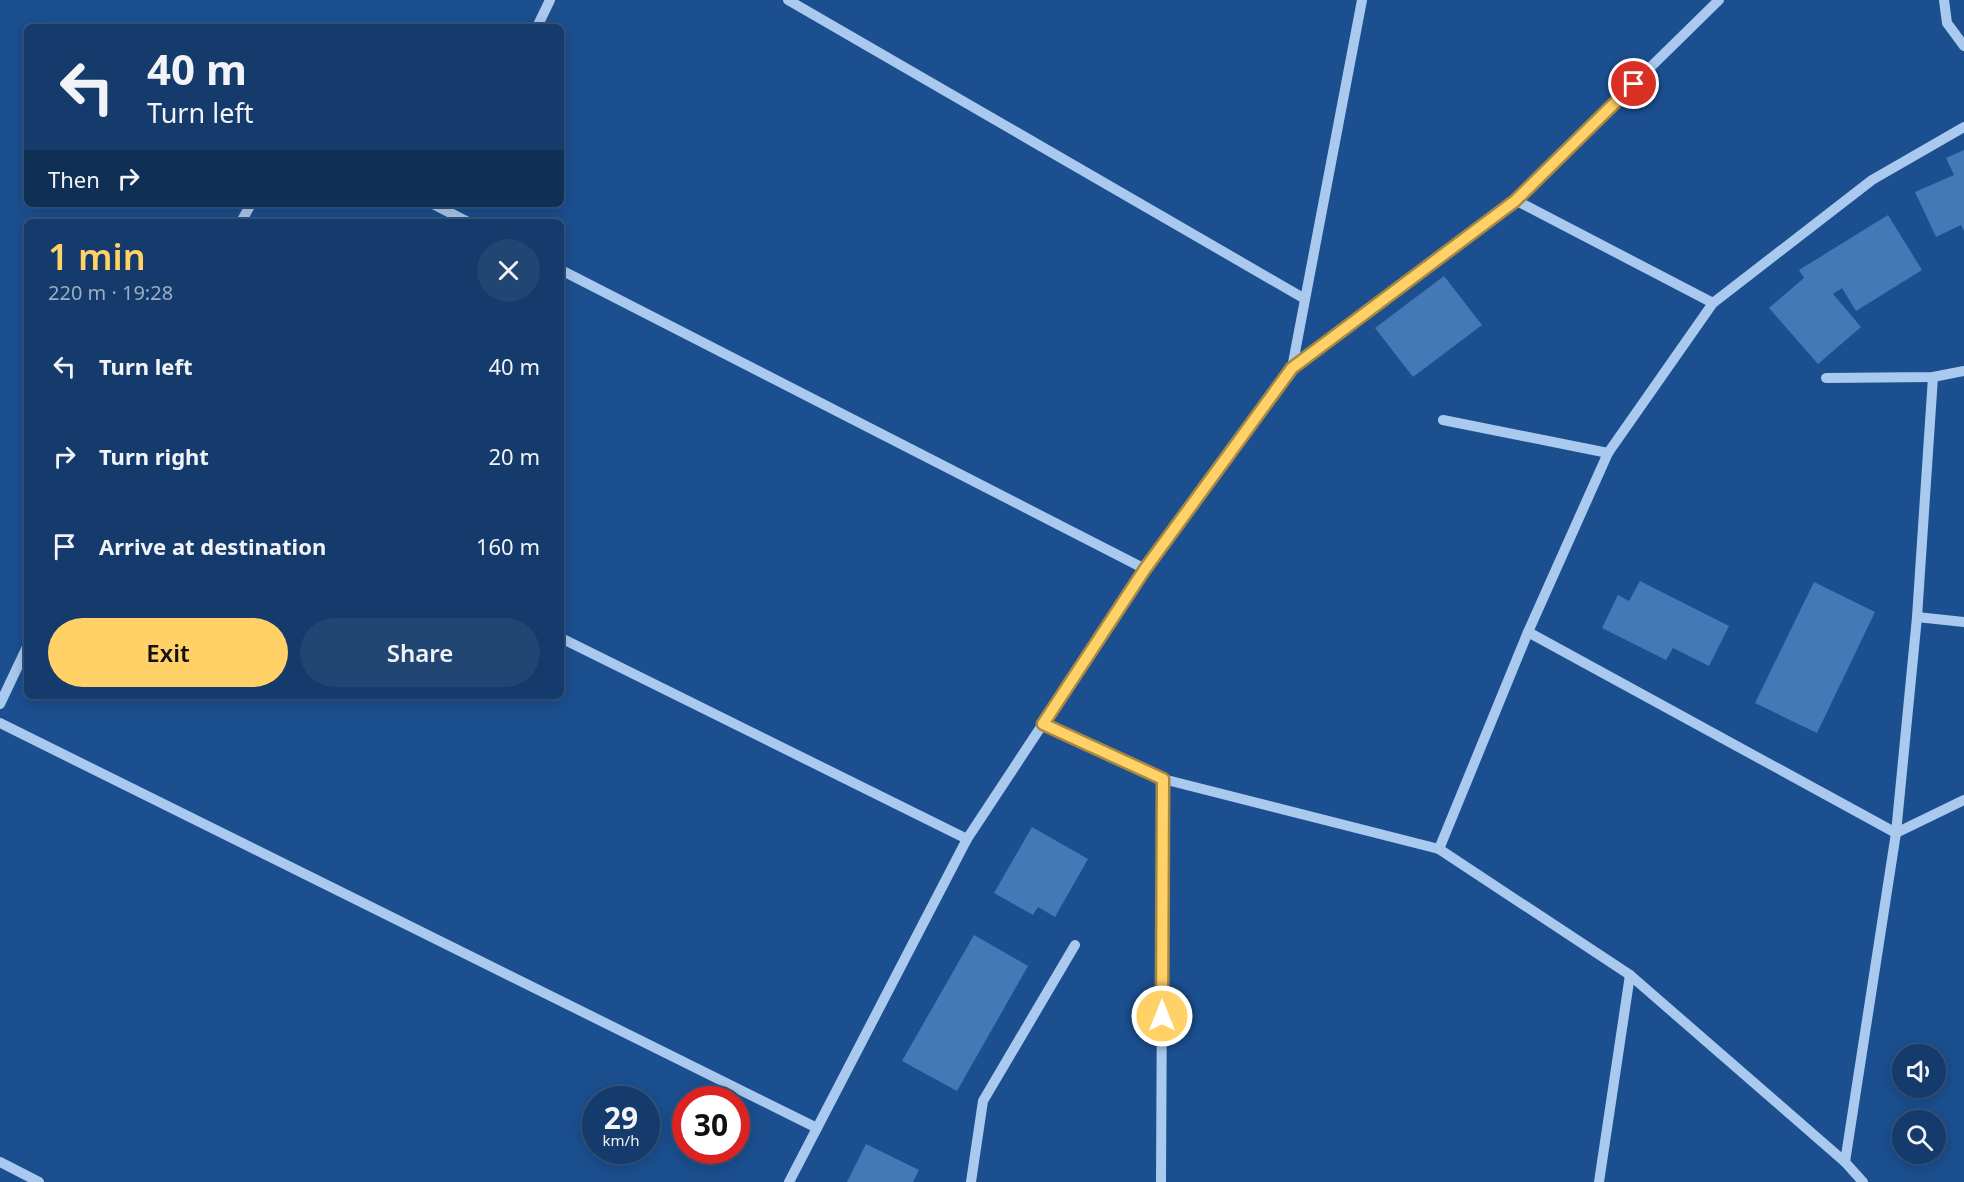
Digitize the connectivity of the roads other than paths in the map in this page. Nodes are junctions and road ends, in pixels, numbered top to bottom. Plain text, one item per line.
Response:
1 (550, 0) edge
2 (788, 0) edge
3 (1362, 0) edge
4 (1719, 0) edge
5 (1944, 0) edge
6 (538, 24) edge
7 (1964, 46) edge
8 (1964, 127) edge
9 (1515, 201) junction
10 (443, 207) edge
11 (463, 219) edge
12 (564, 272) edge
13 (1305, 299) junction
14 (1713, 303) junction
15 (1292, 368) junction
16 (1964, 371) edge
17 (1933, 377) junction
18 (1826, 378) dead end
19 (1443, 420) dead end
20 (1608, 453) junction
21 (1145, 569) junction
22 (1917, 617) junction
23 (1964, 622) edge
24 (1528, 632) junction
25 (564, 639) edge
26 (24, 653) edge
27 (0, 704) edge
28 (0, 723) edge
29 (1043, 724) junction
30 (1163, 779) junction
31 (1964, 800) edge
32 (1896, 833) junction
33 (967, 839) junction
34 (1439, 849) junction
35 (1075, 945) dead end
36 (1630, 975) junction
37 (817, 1128) junction
38 (0, 1162) edge
39 (1845, 1162) junction
40 (39, 1182) edge
41 (789, 1182) edge
42 (971, 1182) edge
43 (1161, 1182) edge
44 (1599, 1182) edge
45 (1863, 1182) edge

1 - 6 street
2 - 13 street
3 - 13 street
4 - 9 street
5 - 7 street
8 - 14 street
9 - 14 street
9 - 15 street
10 - 11 street
12 - 21 street
13 - 15 street
14 - 20 street
15 - 21 street
16 - 17 street
17 - 18 street
17 - 22 street
19 - 20 street
20 - 24 street
21 - 29 street
22 - 23 street
22 - 32 street
24 - 32 street
24 - 34 street
25 - 33 street
26 - 27 street
28 - 37 street
29 - 30 street
29 - 33 street
30 - 34 street
30 - 43 street
31 - 32 street
32 - 39 street
33 - 37 street
34 - 36 street
35 - 42 street
36 - 39 street
36 - 44 street
37 - 41 street
38 - 40 street
39 - 45 street

